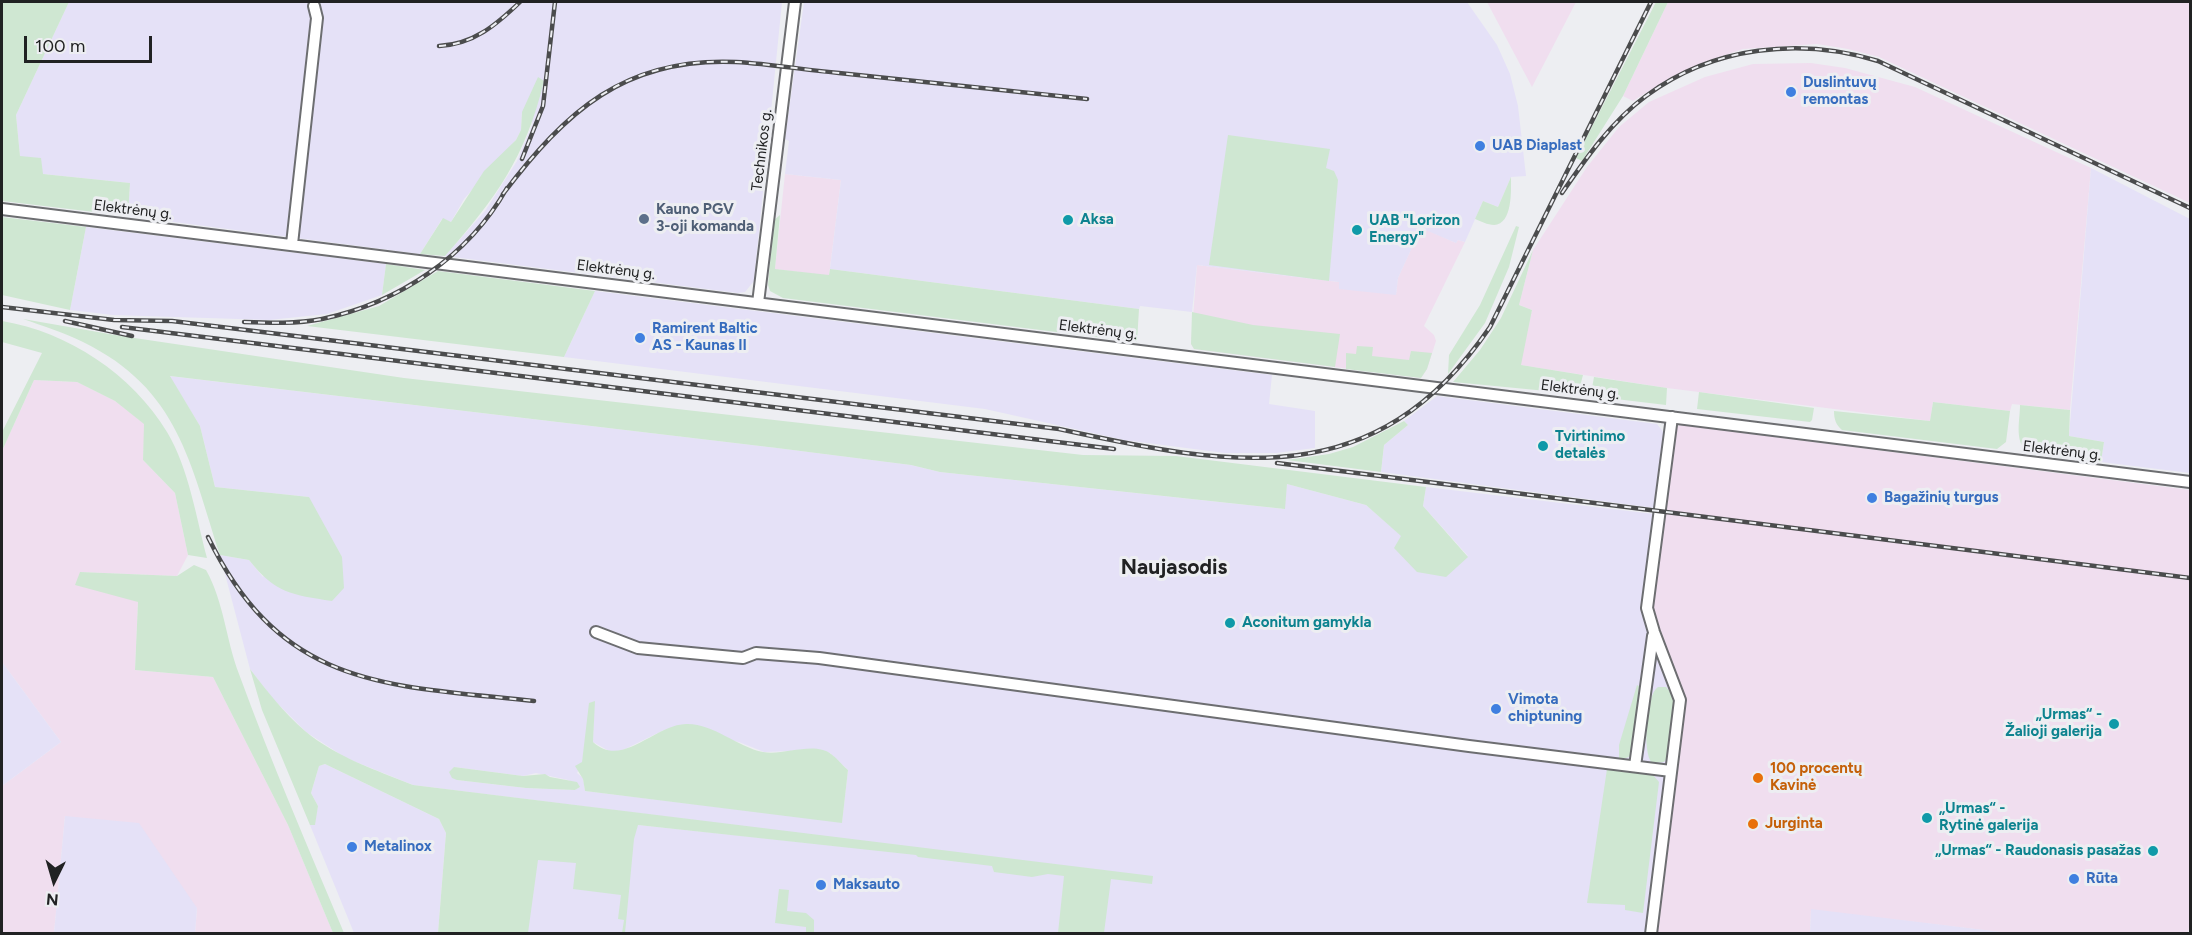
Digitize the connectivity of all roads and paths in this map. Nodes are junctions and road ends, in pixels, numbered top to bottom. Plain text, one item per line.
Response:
1 (795, 2) edge
2 (314, 6) dead end
3 (2, 209) edge
4 (292, 244) junction
5 (758, 303) junction
6 (1672, 417) junction
7 (2190, 482) edge
8 (596, 632) dead end
9 (1654, 632) junction
10 (1635, 766) junction
11 (1671, 771) junction
12 (1651, 933) edge

1 - 5 street, Technikos g.
2 - 4 street
3 - 4 street, Elektrėnų g.
4 - 5 street, Elektrėnų g.
5 - 6 street, Elektrėnų g.
6 - 7 street, Elektrėnų g.
6 - 9 street
8 - 10 street
9 - 10 street
9 - 11 street
10 - 11 street
11 - 12 street

